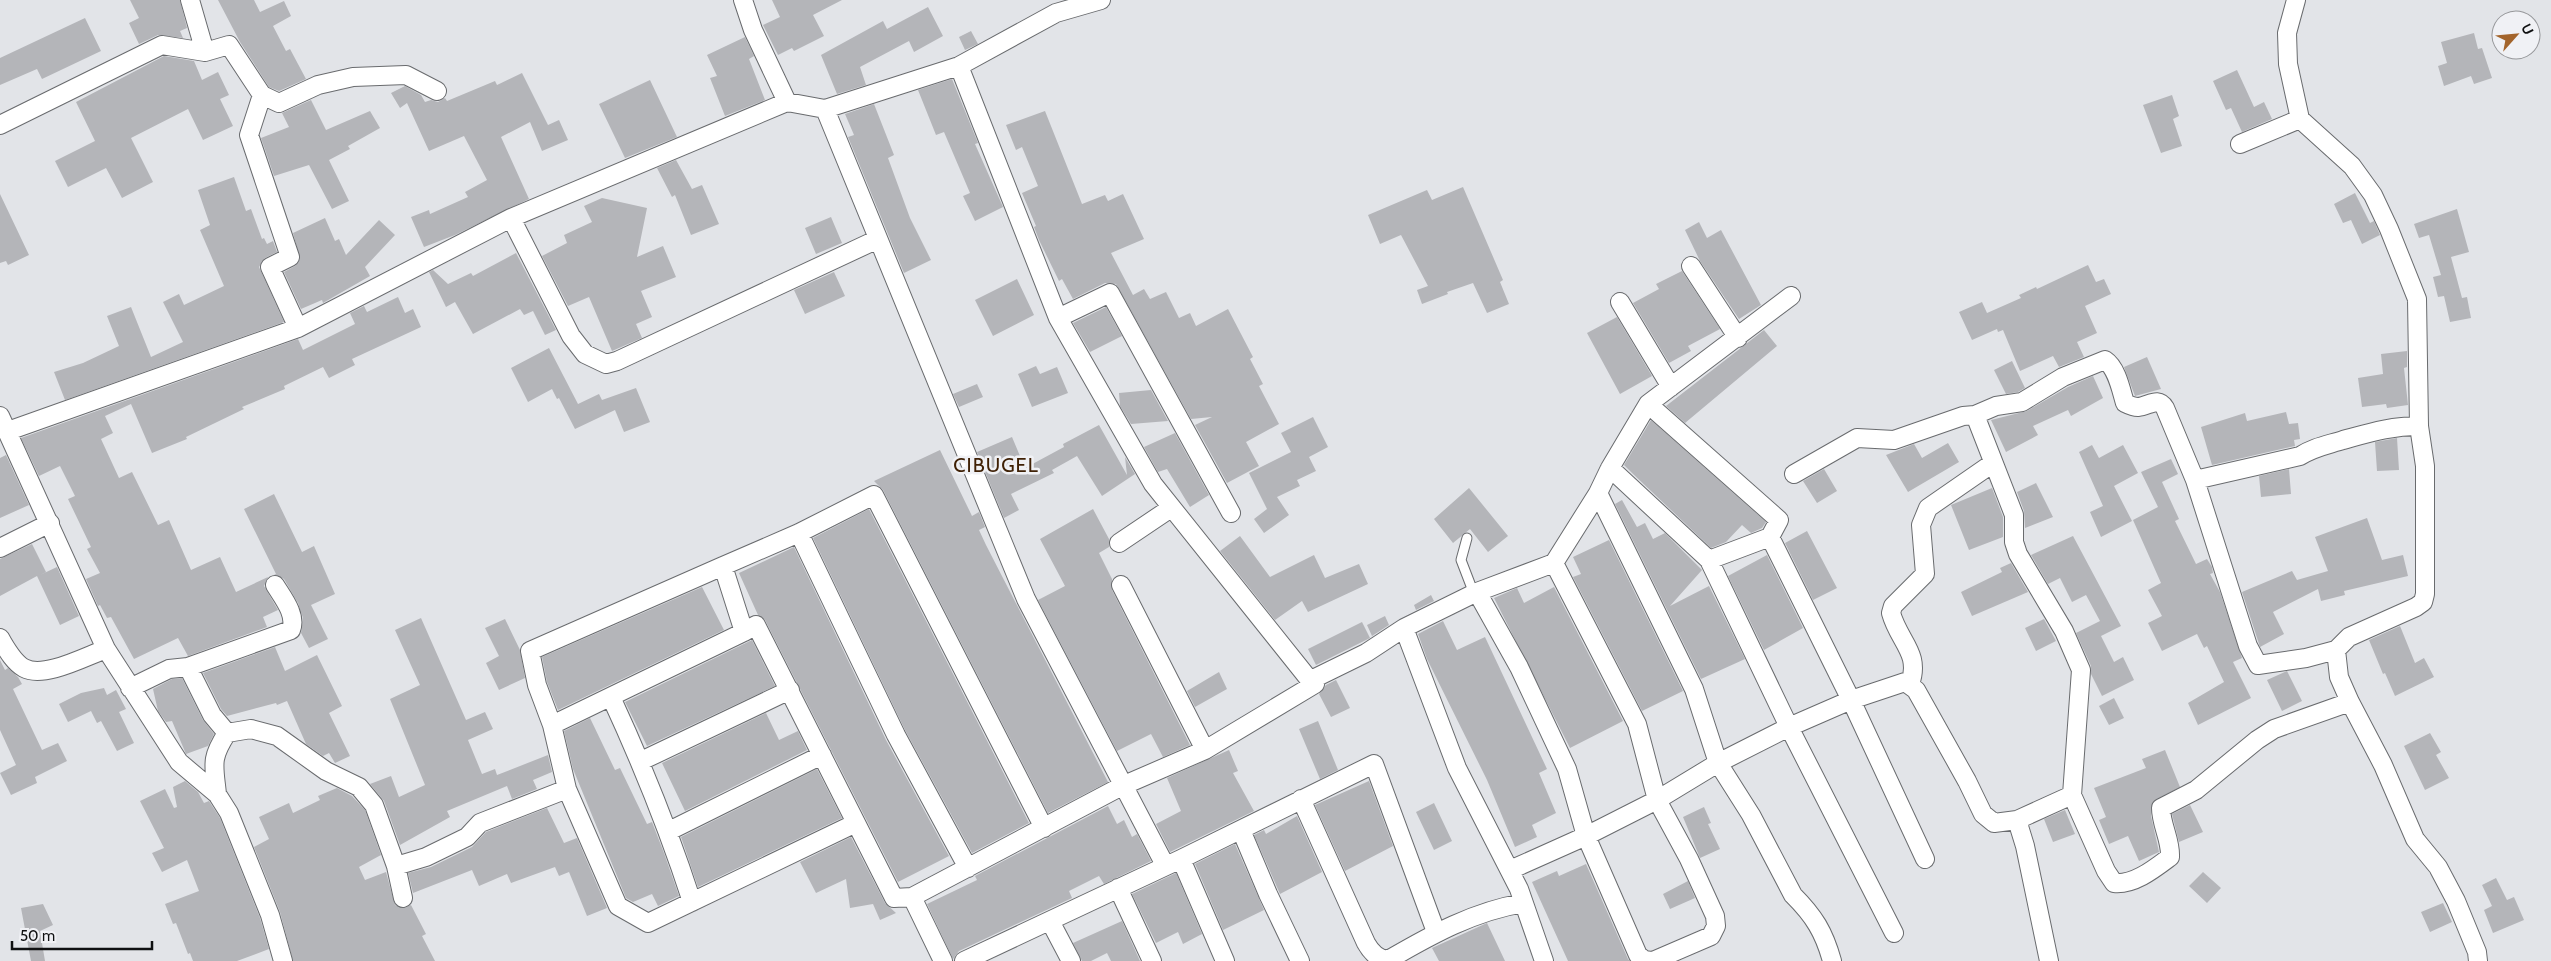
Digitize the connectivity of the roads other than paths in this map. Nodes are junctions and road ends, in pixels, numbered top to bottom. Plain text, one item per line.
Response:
1 (190, 0) edge
2 (743, 0) edge
3 (1101, 0) edge
4 (2296, 0) edge
5 (205, 52) junction
6 (959, 66) junction
7 (437, 91) dead end
8 (262, 95) junction
9 (787, 102) junction
10 (825, 109) junction
11 (2300, 119) junction
12 (0, 125) edge
13 (2240, 144) dead end
14 (511, 218) junction
15 (876, 240) junction
16 (1691, 266) dead end
17 (1791, 296) dead end
18 (1620, 302) dead end
19 (1058, 318) junction
20 (298, 328) junction
21 (1738, 338) junction
22 (1671, 387) junction
23 (1648, 404) junction
24 (1976, 415) junction
25 (4, 424) edge
26 (2419, 426) junction
27 (1993, 463) junction
28 (1610, 468) junction
29 (1794, 474) dead end
30 (2195, 480) junction
31 (1598, 494) junction
32 (1171, 508) junction
33 (1230, 513) dead end
34 (50, 523) junction
35 (799, 533) junction
36 (1770, 536) junction
37 (1467, 538) dead end
38 (1119, 543) dead end
39 (0, 548) edge
40 (1709, 560) junction
41 (1554, 564) junction
42 (722, 566) junction
43 (275, 585) dead end
44 (1121, 585) dead end
45 (1477, 592) junction
46 (1404, 628) junction
47 (744, 632) junction
48 (0, 638) edge
49 (106, 648) junction
50 (2336, 650) junction
51 (188, 666) junction
52 (1315, 684) junction
53 (1910, 684) junction
54 (130, 688) junction
55 (790, 690) junction
56 (611, 696) junction
57 (1851, 700) junction
58 (2350, 702) junction
59 (552, 726) junction
60 (1789, 726) junction
61 (227, 733) junction
62 (1205, 750) junction
63 (822, 755) junction
64 (641, 761) junction
65 (1718, 763) junction
66 (1122, 786) junction
67 (568, 789) junction
68 (217, 794) junction
69 (2072, 795) junction
70 (1301, 799) junction
71 (1657, 800) junction
72 (2017, 820) junction
73 (856, 823) junction
74 (1044, 828) junction
75 (1241, 830) junction
76 (669, 831) junction
77 (1586, 836) junction
78 (1181, 859) junction
79 (1925, 859) dead end
80 (1165, 865) junction
81 (396, 866) junction
82 (968, 868) junction
83 (1510, 870) junction
84 (1118, 888) junction
85 (912, 897) junction
86 (403, 898) dead end
87 (692, 902) junction
88 (1524, 903) junction
89 (1050, 921) junction
90 (1436, 932) junction
91 (1894, 933) dead end
92 (283, 961) edge
93 (943, 961) edge
94 (964, 961) edge
95 (1071, 961) edge
96 (1152, 961) edge
97 (1225, 961) edge
98 (1300, 961) edge
99 (1544, 961) edge
100 (1652, 961) edge
101 (1832, 961) edge
102 (2049, 961) edge
103 (2478, 961) edge

1 - 5 street
2 - 9 street
3 - 6 street
4 - 11 street
5 - 8 street
5 - 12 street
6 - 10 street
6 - 19 street
7 - 8 street
8 - 20 street
9 - 10 street
9 - 14 street
10 - 15 street
11 - 13 street
11 - 26 street
14 - 15 street
14 - 20 street
15 - 66 street
16 - 21 street
17 - 21 street
18 - 22 street
19 - 32 street
19 - 33 street
20 - 25 street
21 - 22 street
22 - 23 street
23 - 28 street
23 - 36 street
24 - 27 street
24 - 29 street
24 - 30 street
25 - 34 street
26 - 30 street
26 - 50 street
27 - 53 street
27 - 69 street
28 - 31 street
28 - 40 street
30 - 50 street
31 - 41 street
31 - 65 street
32 - 38 street
32 - 52 street
34 - 39 street
34 - 49 street
35 - 42 street
35 - 74 street
35 - 82 street
36 - 40 street
36 - 57 street
37 - 45 lane
40 - 60 street
41 - 45 street
41 - 71 street
42 - 47 street
42 - 59 street
43 - 51 street
44 - 62 street
45 - 46 street
45 - 77 street
46 - 52 street
46 - 83 street
47 - 55 street
47 - 56 street
48 - 49 street
49 - 54 street
50 - 58 street
51 - 54 street
51 - 61 street
52 - 62 street
53 - 57 street
53 - 72 street
54 - 68 street
55 - 63 street
55 - 64 street
56 - 59 street
56 - 64 street
57 - 60 street
57 - 79 street
58 - 69 street
58 - 103 street
59 - 67 street
60 - 65 street
60 - 91 street
61 - 68 street
61 - 81 street
62 - 66 street
63 - 73 street
63 - 76 street
64 - 76 street
65 - 71 street
65 - 101 street
66 - 74 street
66 - 80 street
67 - 81 street
67 - 87 street
68 - 92 street
69 - 72 street
70 - 75 street
70 - 90 street
70 - 90 street
71 - 77 street
71 - 100 street
72 - 102 street
73 - 85 street
73 - 87 street
74 - 82 street
75 - 78 street
75 - 98 street
76 - 87 street
77 - 83 street
77 - 100 street
78 - 80 street
78 - 97 street
80 - 84 street
81 - 86 street
82 - 85 street
83 - 88 street
84 - 89 street
84 - 96 street
85 - 93 street
88 - 90 street
88 - 99 street
89 - 94 street
89 - 95 street

